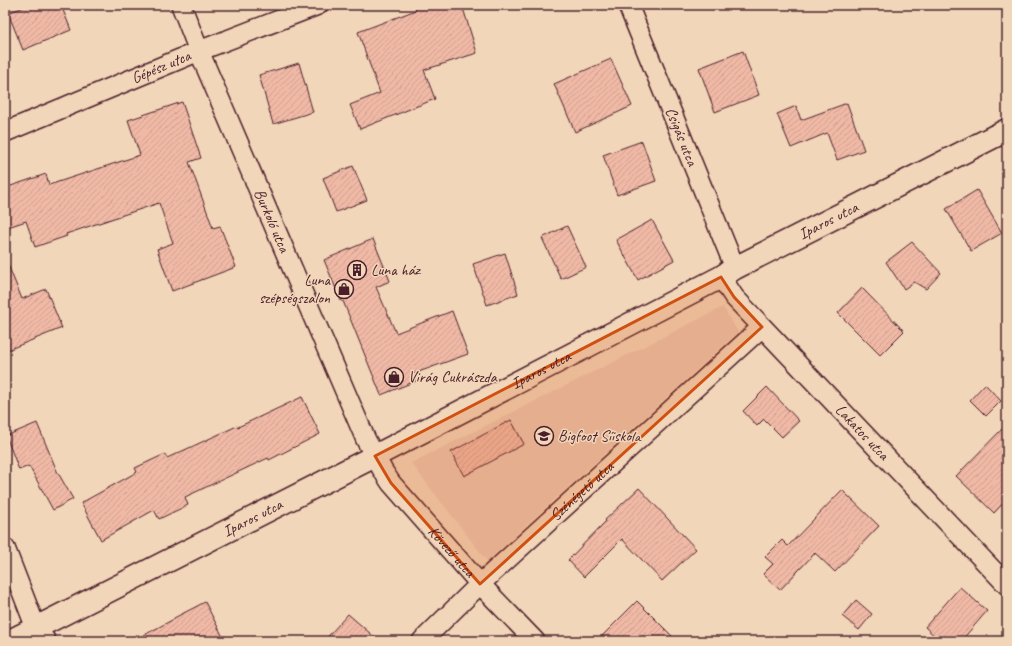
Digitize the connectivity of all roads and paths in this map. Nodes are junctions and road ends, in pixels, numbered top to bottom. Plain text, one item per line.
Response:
1 (181, 5) edge
2 (318, 5) edge
3 (628, 5) edge
4 (199, 51) junction
5 (1007, 130) edge
6 (5, 132) edge
7 (728, 273) junction
8 (762, 327) junction
9 (375, 456) junction
10 (5, 548) edge
11 (480, 584) junction
12 (1007, 585) edge
13 (41, 634) edge
14 (10, 641) edge
15 (422, 641) edge
16 (535, 641) edge

1 - 4 street, Burkoló utca
2 - 4 street, Gépész utca
3 - 7 street, Csigás utca
4 - 6 street, Gépész utca
4 - 9 street, Burkoló utca
5 - 7 street, Iparos utca
7 - 8 street, Lakatos utca
7 - 9 street, Iparos utca
8 - 11 street, Szénégető utca
8 - 12 street, Lakatos utca
9 - 11 street, Kövező utca
9 - 13 street, Iparos utca
10 - 13 street
11 - 15 street, Szénégető utca
11 - 16 street, Kövező utca
13 - 14 street, Iparos utca

